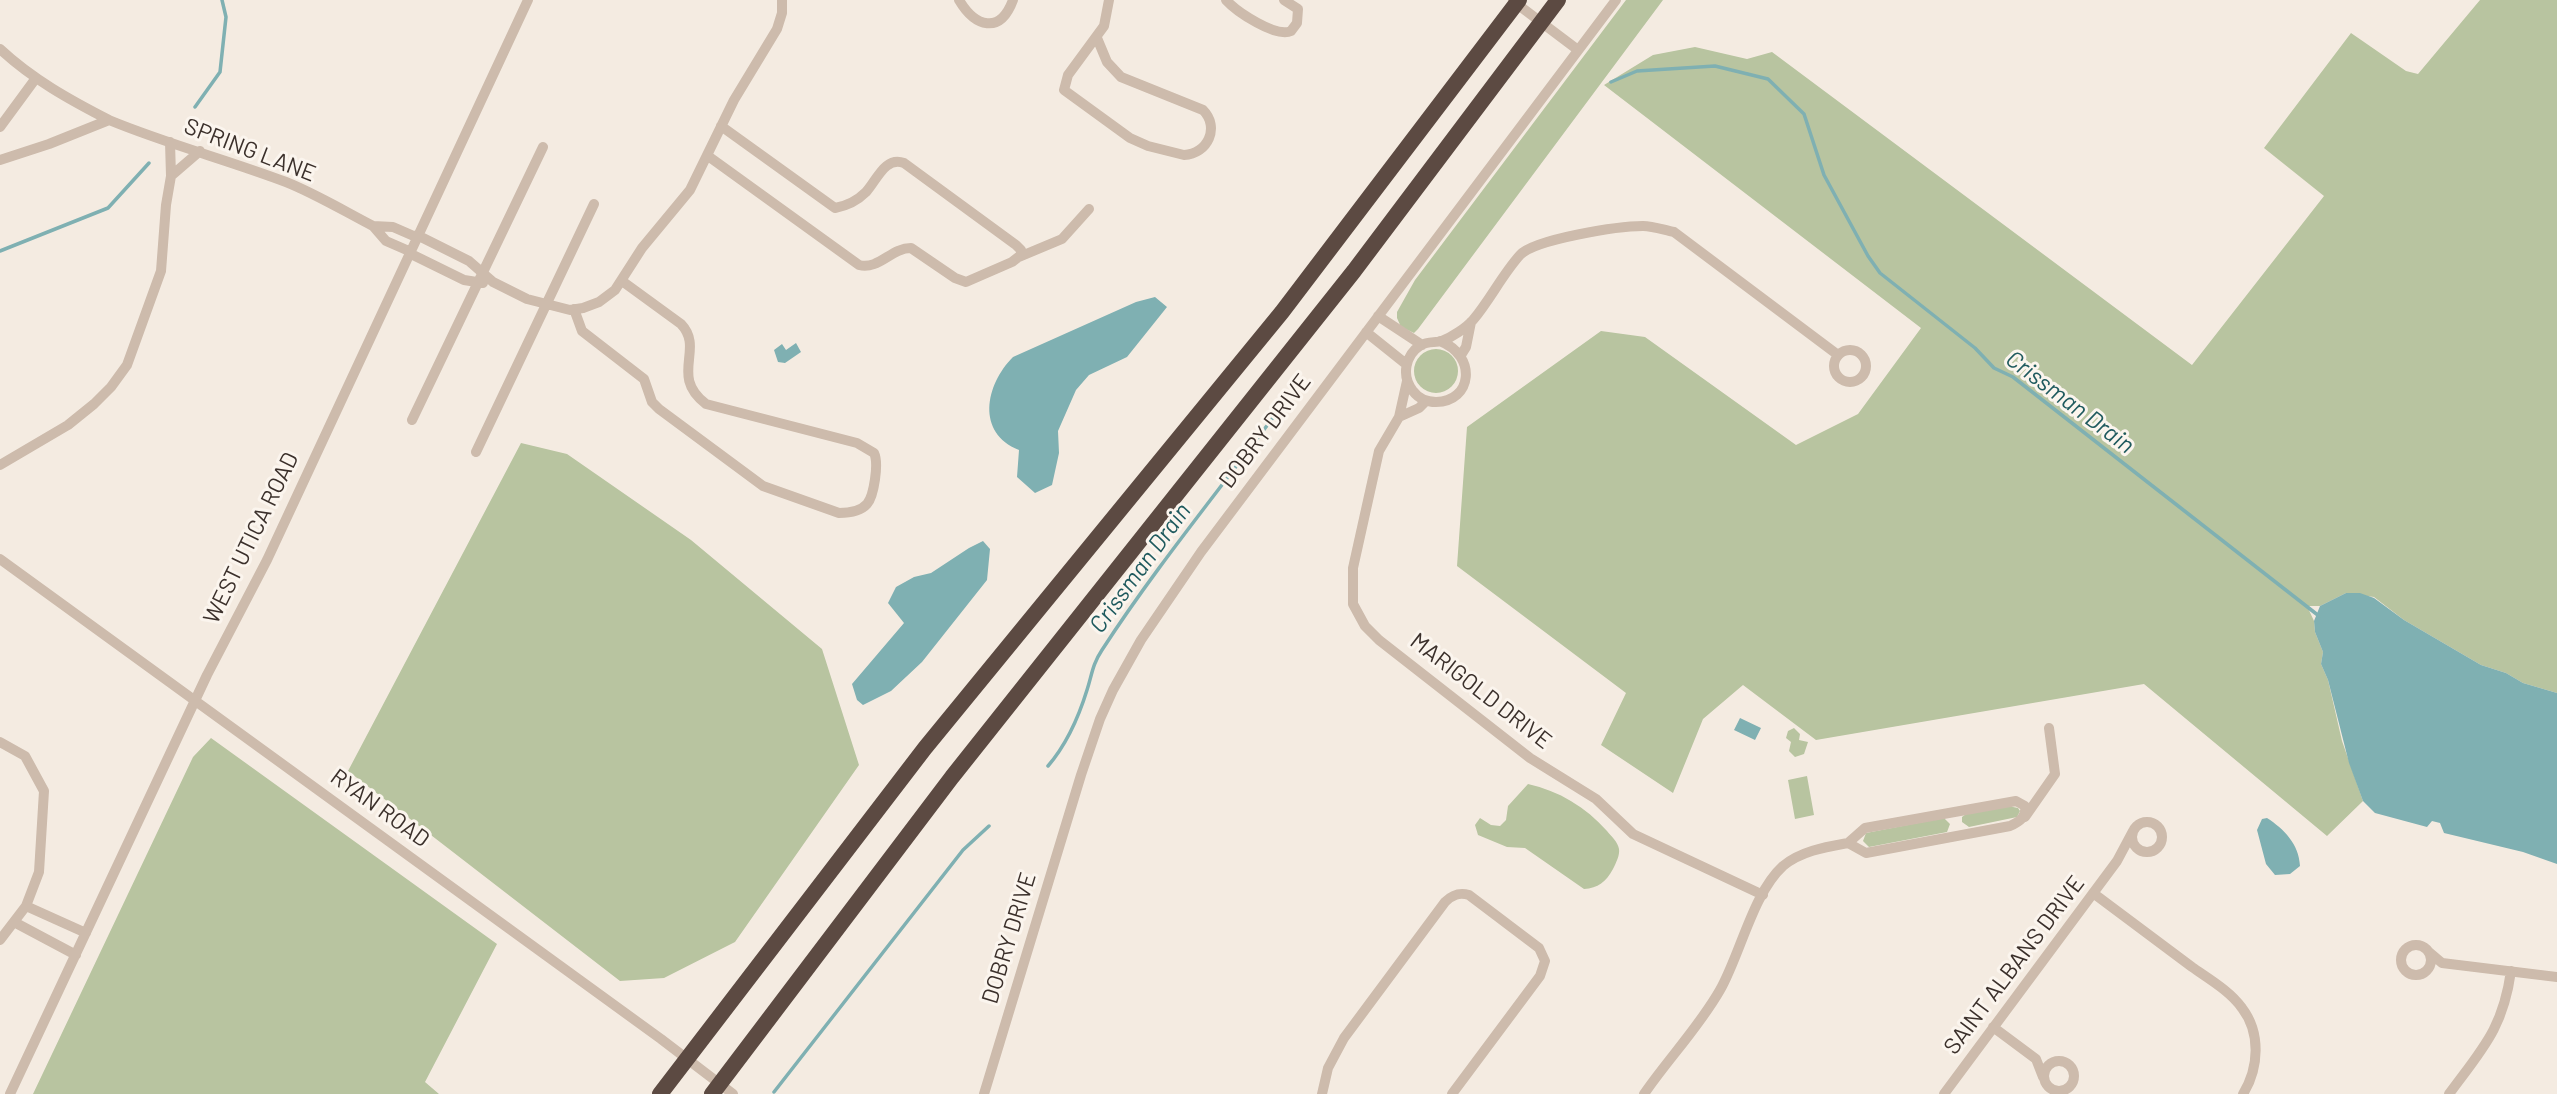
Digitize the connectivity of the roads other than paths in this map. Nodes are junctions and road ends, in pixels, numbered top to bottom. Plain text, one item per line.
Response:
1 (528, 0) edge
2 (782, 0) edge
3 (959, 0) edge
4 (1013, 0) edge
5 (1109, 0) edge
6 (1226, 0) edge
7 (1284, 0) edge
8 (1511, 0) edge
9 (1519, 0) edge
10 (1558, 0) edge
11 (1616, 0) edge
12 (1097, 38) junction
13 (0, 49) edge
14 (1578, 50) junction
15 (1472, 62) junction
16 (36, 78) junction
17 (109, 120) junction
18 (721, 126) junction
19 (0, 127) edge
20 (170, 142) junction
21 (542, 147) dead end
22 (200, 151) junction
23 (708, 156) junction
24 (0, 160) edge
25 (171, 176) junction
26 (594, 204) dead end
27 (1089, 209) dead end
28 (373, 226) junction
29 (417, 236) junction
30 (409, 252) junction
31 (1019, 257) junction
32 (484, 272) junction
33 (622, 281) junction
34 (493, 282) junction
35 (478, 284) junction
36 (546, 305) junction
37 (574, 309) junction
38 (1378, 316) junction
39 (1471, 323) junction
40 (1366, 332) junction
41 (1440, 341) junction
42 (1422, 345) junction
43 (1461, 355) junction
44 (1838, 355) dead end
45 (1406, 364) junction
46 (1407, 381) junction
47 (1426, 401) junction
48 (1399, 417) junction
49 (412, 420) dead end
50 (476, 452) dead end
51 (0, 464) edge
52 (0, 559) edge
53 (196, 701) junction
54 (2049, 729) dead end
55 (0, 742) edge
56 (2041, 795) junction
57 (2019, 802) junction
58 (2022, 819) junction
59 (2133, 831) junction
60 (1848, 843) junction
61 (2143, 851) junction
62 (2117, 861) junction
63 (2093, 893) junction
64 (1763, 895) junction
65 (26, 906) junction
66 (14, 922) junction
67 (86, 933) junction
68 (0, 940) edge
69 (2429, 952) junction
70 (76, 955) junction
71 (2442, 963) junction
72 (2426, 970) junction
73 (2511, 971) junction
74 (2557, 977) edge
75 (1993, 1027) junction
76 (2036, 1059) junction
77 (2055, 1062) junction
78 (2043, 1077) junction
79 (665, 1087) edge
80 (10, 1094) edge
81 (712, 1094) edge
82 (733, 1094) edge
83 (984, 1094) edge
84 (1322, 1094) edge
85 (1452, 1094) edge
86 (1644, 1094) edge
87 (1944, 1094) edge
88 (2243, 1094) edge
89 (2449, 1094) edge

1 - 29 street, WEST UTICA ROAD
2 - 18 street
3 - 4 street
5 - 12 street
6 - 7 street
8 - 14 street
8 - 15 highway
9 - 15 highway
10 - 81 highway
11 - 14 street, DOBRY DRIVE
12 - 12 street
13 - 16 street, SPRING LANE
14 - 38 street, DOBRY DRIVE
15 - 79 highway
16 - 17 street, SPRING LANE
16 - 19 street
17 - 20 street, SPRING LANE
17 - 24 street
18 - 23 street
18 - 31 street
20 - 22 street, SPRING LANE
20 - 25 street
21 - 32 street
22 - 25 street
22 - 28 street, SPRING LANE
23 - 31 street
23 - 33 street
25 - 51 street
26 - 36 street
27 - 31 street
28 - 29 street, SPRING LANE
28 - 30 street, SPRING LANE
29 - 30 street, WEST UTICA ROAD
29 - 32 street, SPRING LANE
30 - 35 street, SPRING LANE
30 - 53 street, WEST UTICA ROAD
32 - 34 street, SPRING LANE
32 - 35 street
33 - 37 street
33 - 37 street
34 - 35 street
34 - 36 street
35 - 49 street
36 - 37 street
36 - 50 street
38 - 40 street, DOBRY DRIVE
38 - 42 street
39 - 41 street, MARIGOLD DRIVE
39 - 43 street, MARIGOLD DRIVE
39 - 44 street, MARIGOLD DRIVE
40 - 45 street
40 - 83 street, DOBRY DRIVE
41 - 42 street, MARIGOLD DRIVE
41 - 43 street
42 - 45 street
43 - 47 street, MARIGOLD DRIVE
45 - 46 street, MARIGOLD DRIVE
46 - 47 street
46 - 48 street, MARIGOLD DRIVE
47 - 48 street, MARIGOLD DRIVE
48 - 64 street, MARIGOLD DRIVE
52 - 53 street, RYAN ROAD
53 - 67 street, WEST UTICA ROAD
53 - 82 street, RYAN ROAD
54 - 56 street
55 - 65 street
56 - 57 street
56 - 58 street
57 - 58 street
57 - 60 street
58 - 60 street
59 - 61 street
59 - 61 street
59 - 62 street, SAINT ALBANS DRIVE
60 - 64 street
61 - 62 street
62 - 63 street, SAINT ALBANS DRIVE
63 - 75 street, SAINT ALBANS DRIVE
63 - 88 street
64 - 86 street
65 - 66 street
65 - 67 street
66 - 68 street
66 - 70 street
67 - 70 street, WEST UTICA ROAD
69 - 71 street
69 - 72 street
69 - 72 street
70 - 80 street, WEST UTICA ROAD
71 - 72 street
71 - 73 street
73 - 74 street
73 - 89 street
75 - 76 street
75 - 87 street, SAINT ALBANS DRIVE
76 - 77 street
76 - 78 street
77 - 78 street
77 - 78 street
84 - 85 street

